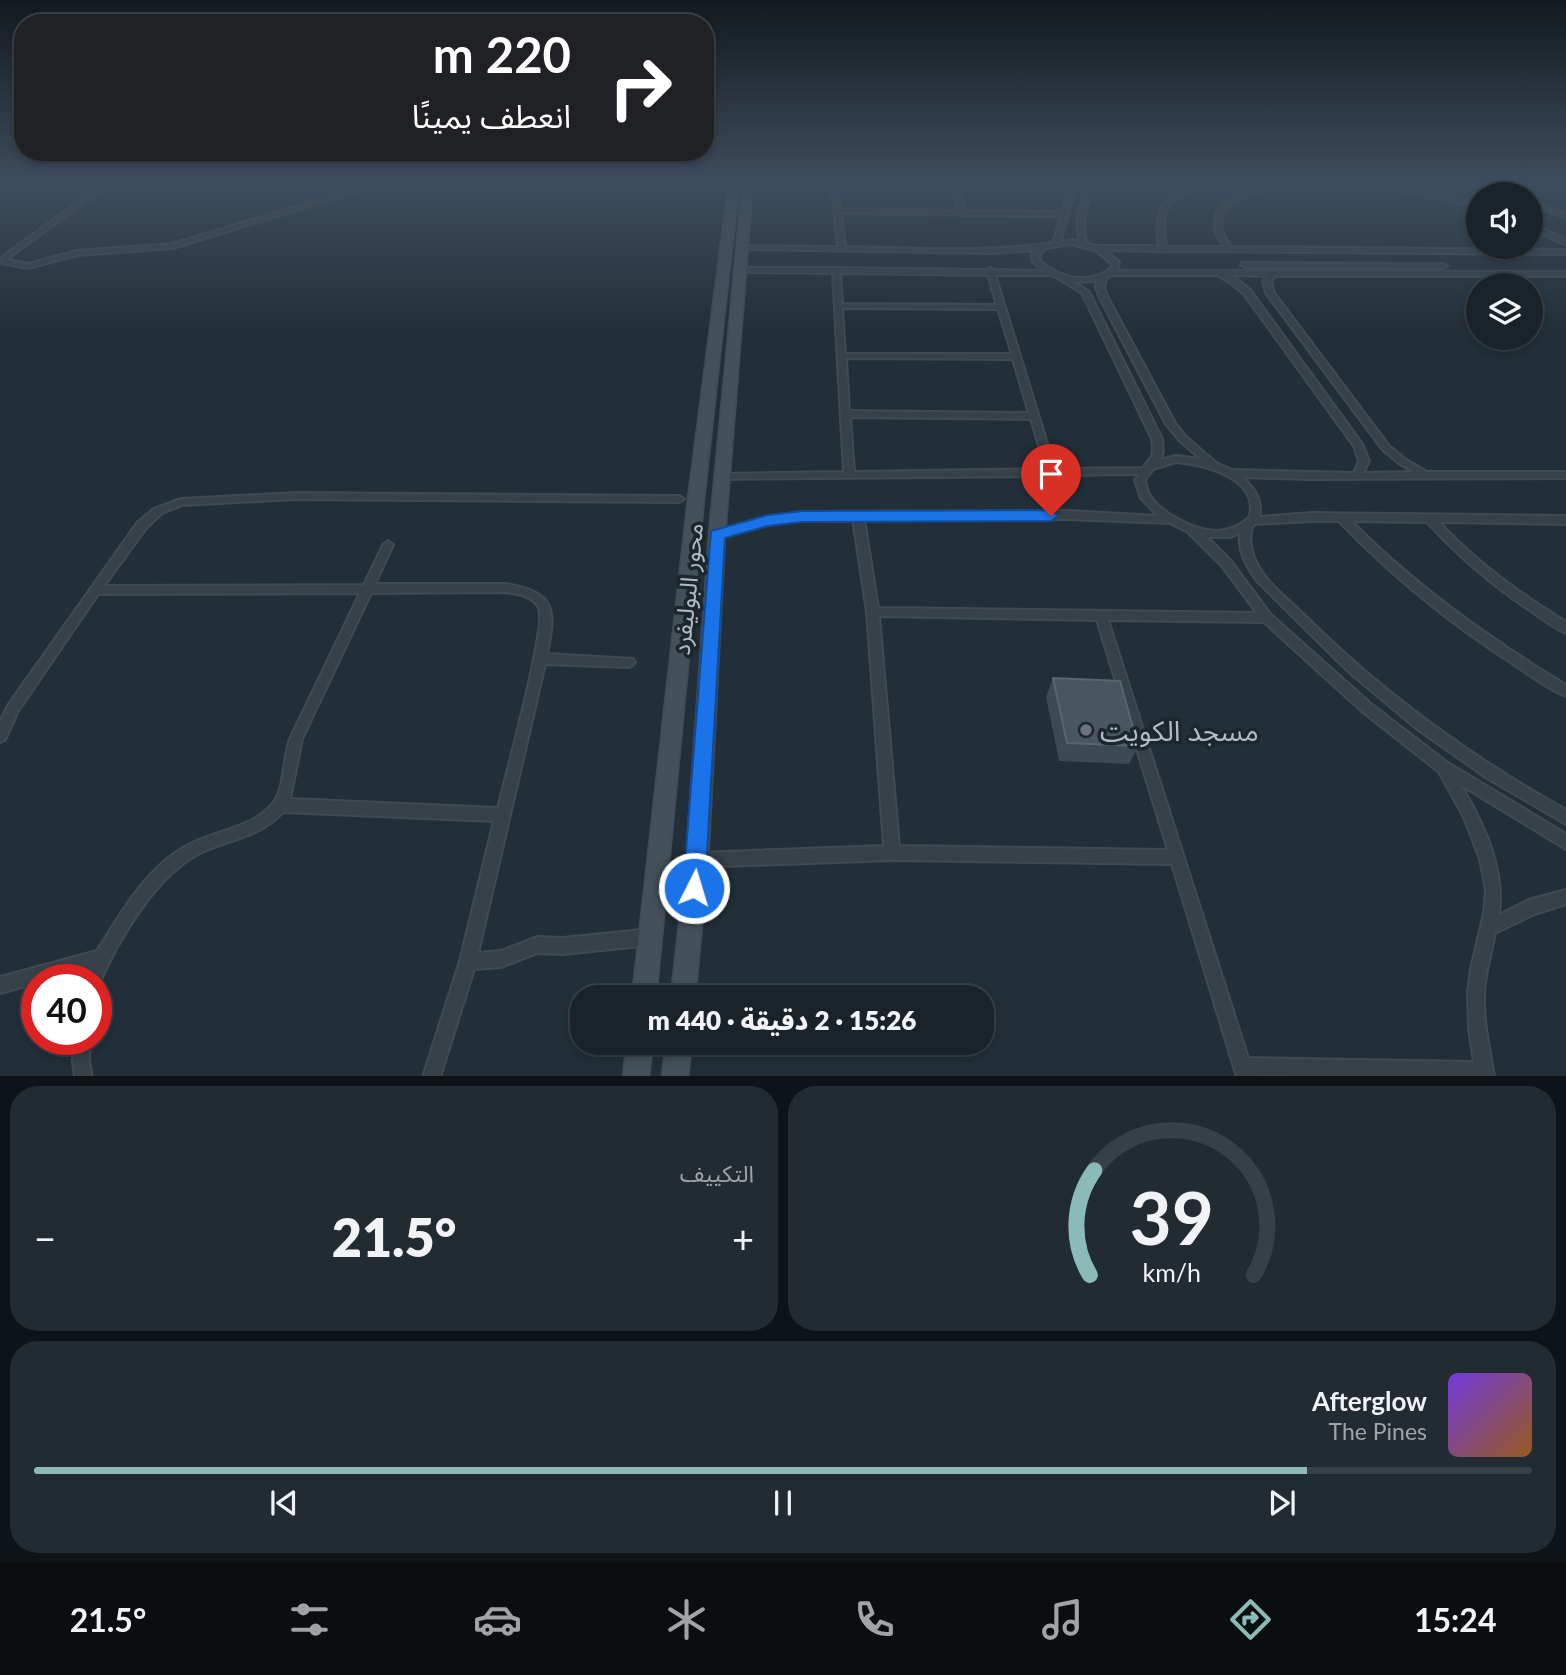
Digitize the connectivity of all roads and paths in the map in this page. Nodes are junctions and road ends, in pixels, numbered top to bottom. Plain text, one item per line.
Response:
1 (39, 232) edge
2 (219, 232) edge
3 (728, 232) edge
4 (744, 232) edge
5 (840, 232) edge
6 (1061, 232) edge
7 (1081, 232) edge
8 (1160, 232) edge
9 (1216, 232) edge
10 (1545, 232) edge
11 (1056, 243) junction
12 (1566, 243) edge
13 (1084, 244) junction
14 (743, 248) junction
15 (1041, 248) junction
16 (1097, 248) junction
17 (1109, 248) junction
18 (842, 249) junction
19 (1163, 250) junction
20 (1228, 250) junction
21 (1566, 252) edge
22 (1566, 258) edge
23 (1566, 267) edge
24 (836, 270) junction
25 (990, 270) junction
26 (741, 271) junction
27 (1125, 271) junction
28 (1214, 271) junction
29 (1113, 272) junction
30 (1272, 272) junction
31 (1056, 274) junction
32 (1566, 274) edge
33 (1103, 277) junction
34 (839, 306) junction
35 (1001, 307) junction
36 (843, 356) junction
37 (1016, 357) junction
38 (845, 414) junction
39 (1034, 416) junction
40 (1154, 464) junction
41 (1216, 467) junction
42 (1144, 471) junction
43 (1229, 473) junction
44 (1052, 474) junction
45 (1358, 474) junction
46 (849, 475) junction
47 (1426, 475) junction
48 (1566, 475) edge
49 (721, 477) junction
50 (679, 499) dead end
51 (858, 516) junction
52 (1340, 517) junction
53 (1430, 519) junction
54 (1168, 520) junction
55 (1566, 520) edge
56 (1250, 523) junction
57 (1192, 529) junction
58 (717, 535) junction
59 (388, 545) dead end
60 (367, 589) junction
61 (96, 590) junction
62 (873, 612) junction
63 (1101, 615) junction
64 (1268, 618) junction
65 (1566, 628) edge
66 (540, 659) junction
67 (629, 662) dead end
68 (1566, 691) edge
69 (0, 736) edge
70 (1443, 766) junction
71 (280, 805) junction
72 (503, 815) junction
73 (1566, 817) edge
74 (1566, 842) edge
75 (892, 853) junction
76 (1177, 857) junction
77 (697, 860) junction
78 (1566, 897) edge
79 (1490, 928) junction
80 (651, 937) junction
81 (102, 958) junction
82 (468, 961) junction
83 (99, 964) edge
84 (0, 985) edge
85 (645, 985) edge
86 (684, 985) edge
87 (81, 1055) edge
88 (639, 1055) edge
89 (678, 1055) edge
90 (1244, 1071) edge
91 (1485, 1074) edge
92 (84, 1076) edge
93 (430, 1076) edge
94 (636, 1076) edge
95 (675, 1076) edge

1 - 2 street
3 - 80 street, محور البوليفرد
4 - 14 street, محور البوليفرد
5 - 18 street
6 - 11 street
7 - 13 street
8 - 19 street
9 - 20 street
10 - 12 street
11 - 13 street
11 - 15 street
13 - 16 street
14 - 18 street
14 - 26 street, محور البوليفرد
15 - 18 street
15 - 31 street
16 - 17 street
16 - 29 street
17 - 19 street
17 - 22 street
19 - 20 street
20 - 21 street
23 - 27 street
24 - 25 street
24 - 26 street
24 - 34 street
25 - 31 street
25 - 35 street
26 - 49 street, محور البوليفرد
27 - 28 street
27 - 29 street
28 - 30 street
28 - 45 street
29 - 33 street
30 - 32 street
30 - 47 street
31 - 33 street
31 - 40 street
33 - 41 street
34 - 35 street
34 - 36 street
35 - 37 street
36 - 37 street
36 - 38 street
37 - 39 street
38 - 39 street
38 - 46 street
39 - 44 street
40 - 41 street
40 - 42 street
41 - 43 street
42 - 44 street
42 - 54 street
43 - 45 street
43 - 56 street
44 - 46 street
45 - 47 street
46 - 49 street
47 - 48 street
49 - 58 street, محور البوليفرد
50 - 61 street
51 - 54 street
51 - 58 street
51 - 62 street
52 - 53 street
52 - 56 street
52 - 68 street
53 - 55 street
53 - 65 street
54 - 57 street
56 - 57 street
56 - 73 street
57 - 64 street
58 - 77 street, محور البوليفرد
59 - 60 street
60 - 61 street
60 - 66 street
60 - 71 street
61 - 69 street
62 - 63 street
62 - 75 street
63 - 64 street
63 - 76 street
64 - 70 street
66 - 67 street
66 - 72 street
70 - 74 street
70 - 79 street
71 - 72 street
71 - 81 street
72 - 82 street
75 - 76 street
75 - 77 street
76 - 90 street
77 - 86 street, محور البوليفرد
78 - 79 street
79 - 91 street
80 - 82 street
80 - 85 street, محور البوليفرد
81 - 83 street
81 - 84 street
82 - 93 street
87 - 92 street
88 - 94 street
89 - 95 street
90 - 91 street

